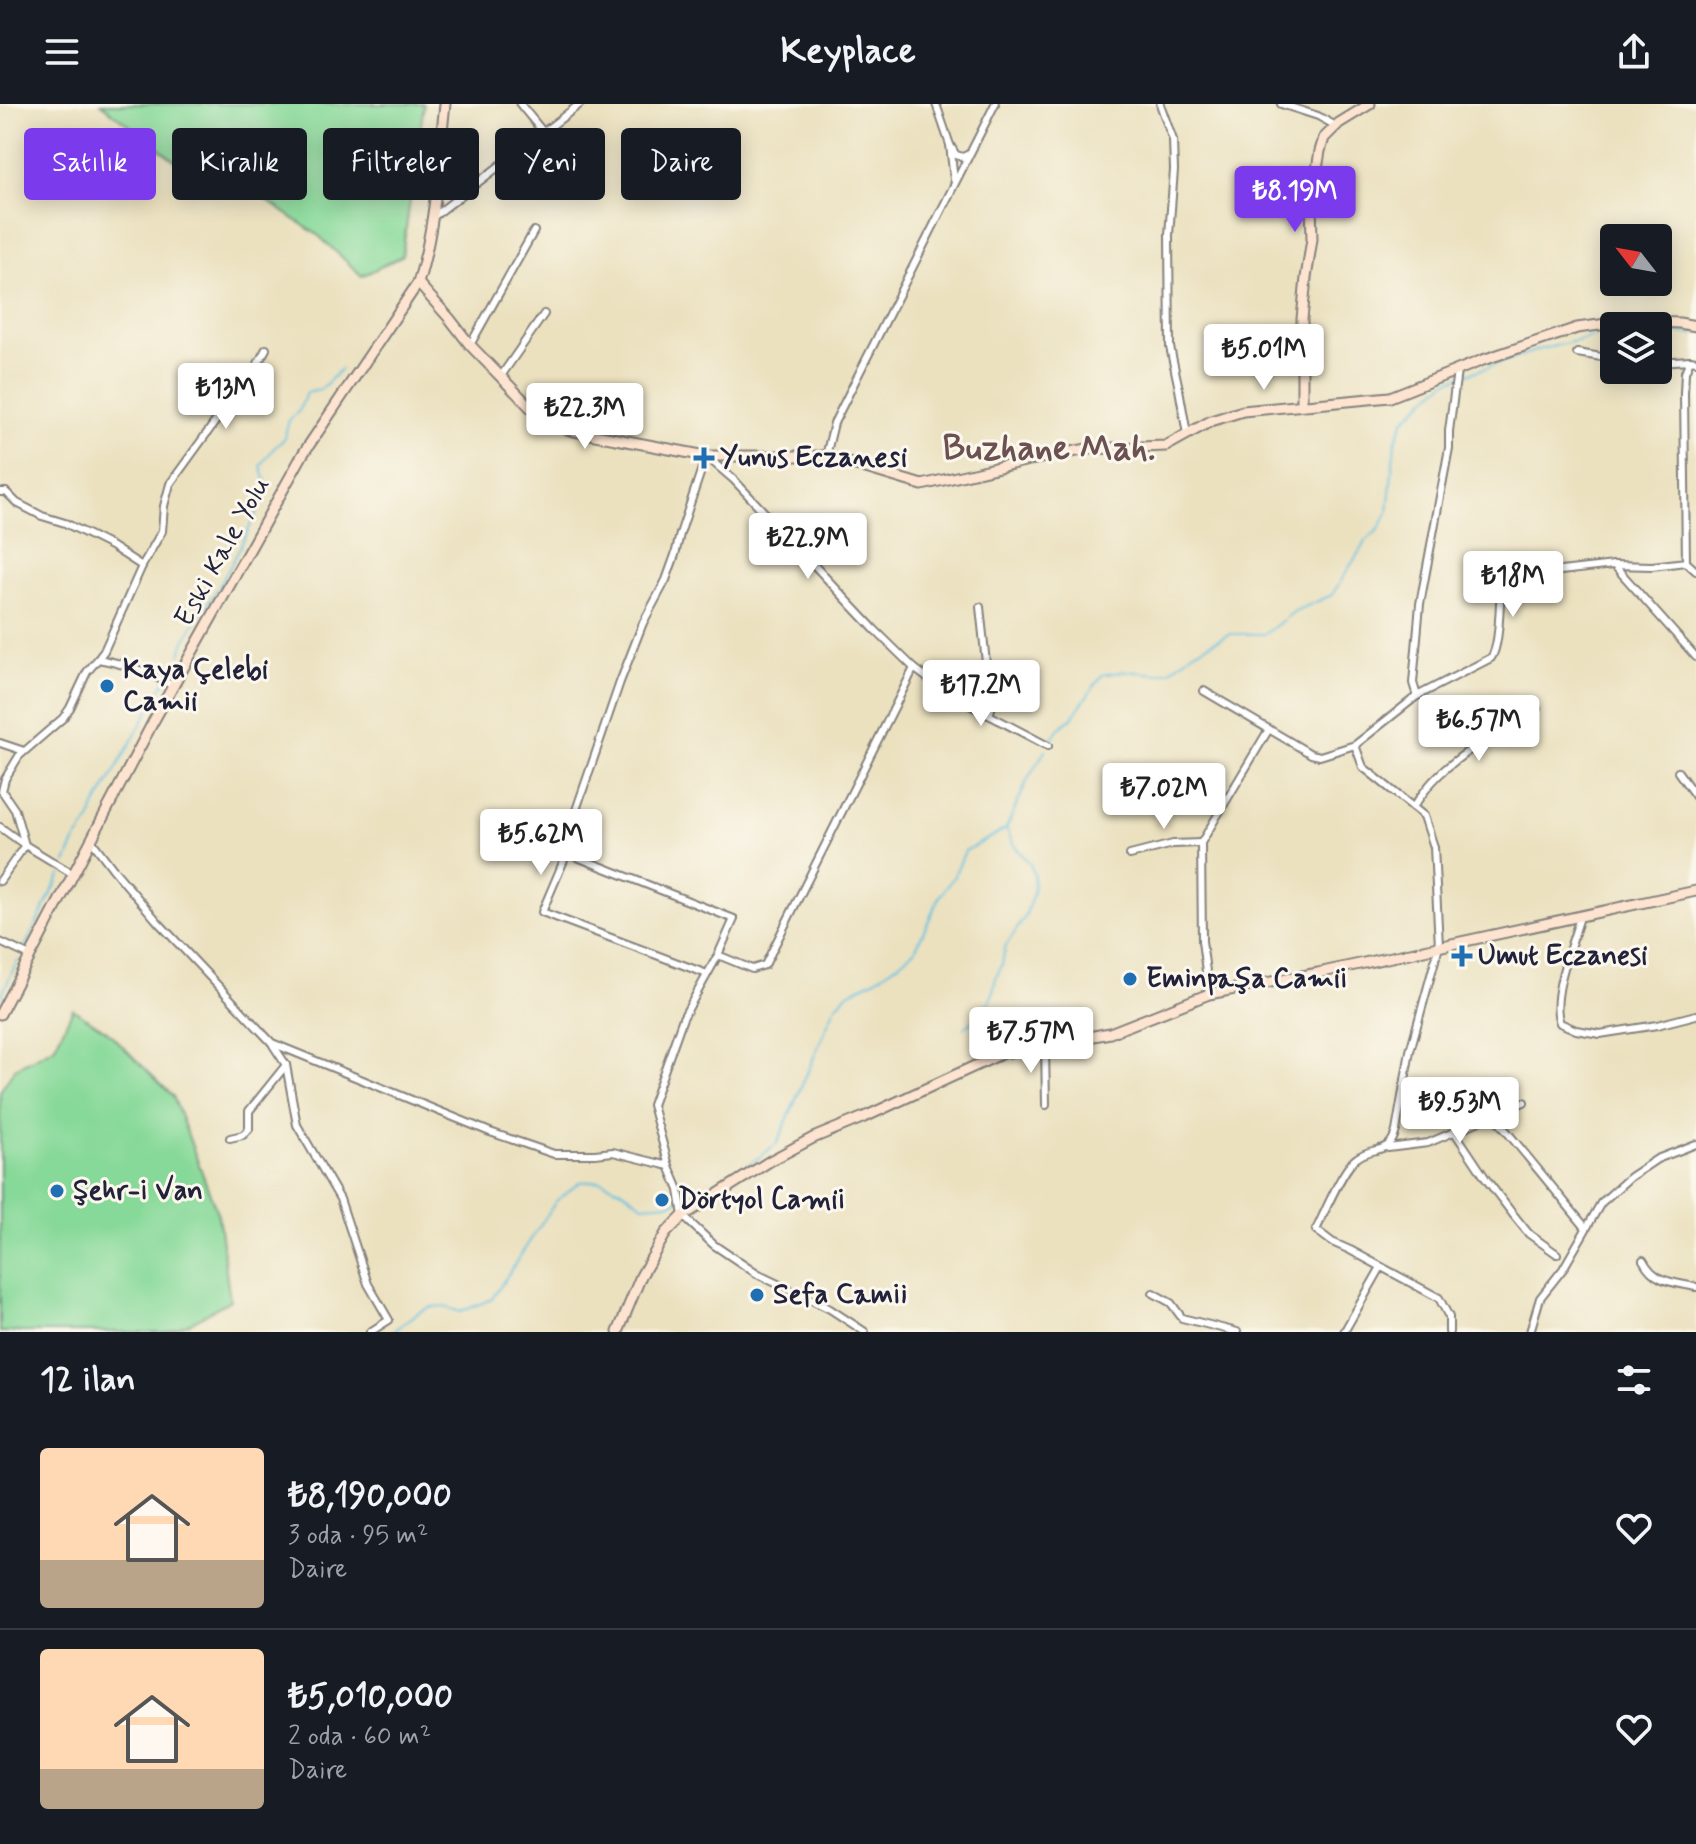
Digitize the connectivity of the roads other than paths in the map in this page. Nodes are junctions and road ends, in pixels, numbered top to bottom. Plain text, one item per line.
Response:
1 (445, 104) edge
2 (520, 104) edge
3 (580, 104) edge
4 (936, 104) edge
5 (995, 104) edge
6 (1160, 104) edge
7 (1281, 104) edge
8 (1370, 104) edge
9 (1336, 126) junction
10 (540, 128) edge
11 (548, 128) edge
12 (950, 145) junction
13 (969, 154) junction
14 (495, 169) edge
15 (954, 183) junction
16 (433, 217) junction
17 (534, 231) dead end
18 (418, 283) junction
19 (544, 314) dead end
20 (1696, 326) edge
21 (470, 345) junction
22 (266, 349) dead end
23 (1577, 353) dead end
24 (1600, 357) edge
25 (1693, 360) edge
26 (1672, 361) edge
27 (1457, 371) junction
28 (501, 376) junction
29 (1302, 404) junction
30 (1187, 434) junction
31 (706, 456) junction
32 (826, 456) junction
33 (0, 492) edge
34 (1686, 562) junction
35 (1614, 565) junction
36 (142, 566) junction
37 (1696, 571) edge
38 (980, 607) dead end
39 (1696, 657) edge
40 (98, 659) junction
41 (914, 668) junction
42 (171, 684) junction
43 (1204, 691) dead end
44 (1417, 696) junction
45 (1537, 709) dead end
46 (989, 715) junction
47 (1269, 729) junction
48 (0, 743) edge
49 (1355, 745) junction
50 (1048, 746) dead end
51 (24, 751) junction
52 (1678, 772) dead end
53 (1696, 797) edge
54 (1413, 807) junction
55 (0, 827) edge
56 (91, 840) junction
57 (1201, 843) junction
58 (25, 845) junction
59 (567, 853) junction
60 (1130, 855) dead end
61 (73, 874) junction
62 (0, 881) edge
63 (1696, 891) edge
64 (1580, 917) junction
65 (0, 942) edge
66 (1439, 946) junction
67 (718, 955) junction
68 (30, 956) junction
69 (707, 974) junction
70 (1209, 994) junction
71 (0, 1014) edge
72 (1696, 1015) edge
73 (272, 1043) junction
74 (1045, 1045) junction
75 (286, 1065) junction
76 (1524, 1102) dead end
77 (1046, 1105) dead end
78 (1494, 1116) junction
79 (1454, 1131) junction
80 (230, 1138) dead end
81 (1696, 1144) edge
82 (1385, 1148) junction
83 (669, 1166) junction
84 (683, 1212) junction
85 (1586, 1228) junction
86 (1557, 1254) dead end
87 (1643, 1260) dead end
88 (1381, 1267) junction
89 (1696, 1287) edge
90 (1153, 1293) dead end
91 (370, 1332) edge
92 (618, 1332) edge
93 (865, 1332) edge
94 (1237, 1332) edge
95 (1344, 1332) edge
96 (1449, 1332) edge
97 (1530, 1332) edge

1 - 16 street, Eski Kale Yolu
2 - 10 street
3 - 11 street
4 - 12 street
5 - 13 street
6 - 30 street
7 - 9 street
8 - 9 street
9 - 29 street
12 - 13 street
12 - 15 street
13 - 15 street
14 - 16 street
15 - 32 street
16 - 18 street, Eski Kale Yolu
17 - 21 street
18 - 21 street
18 - 42 street, Eski Kale Yolu
19 - 28 street
20 - 27 street
21 - 28 street
22 - 36 street
23 - 24 street
25 - 26 street
25 - 34 street
27 - 29 street
27 - 44 street
28 - 31 street
29 - 30 street
30 - 32 street
31 - 32 street
31 - 41 street
31 - 59 street
33 - 36 street
34 - 35 street
34 - 37 street
35 - 39 street
35 - 44 street
36 - 40 street
38 - 46 street
40 - 42 street
40 - 51 street
41 - 46 street
41 - 67 street
42 - 56 street, Eski Kale Yolu
43 - 47 street
44 - 49 street
45 - 54 street
46 - 50 street
47 - 49 street
47 - 57 street
48 - 51 street
49 - 54 street
51 - 58 street
52 - 53 street
54 - 66 street
55 - 58 street
56 - 61 street, Eski Kale Yolu
56 - 73 street
57 - 60 street
57 - 70 street
58 - 61 street
58 - 62 street
59 - 67 street
59 - 69 street
61 - 68 street, Eski Kale Yolu
63 - 64 street
64 - 66 street
64 - 72 street
65 - 68 street
66 - 70 street
66 - 82 street
67 - 69 street
68 - 71 street, Eski Kale Yolu
69 - 83 street
70 - 74 street
73 - 75 street
73 - 83 street
74 - 77 street
74 - 84 street
75 - 80 street
75 - 91 street
76 - 78 street
78 - 79 street
78 - 85 street
79 - 82 street
79 - 86 street
81 - 85 street
82 - 88 street
83 - 84 street
84 - 92 street
84 - 93 street
85 - 97 street
87 - 89 street
88 - 95 street
88 - 96 street
90 - 94 street

